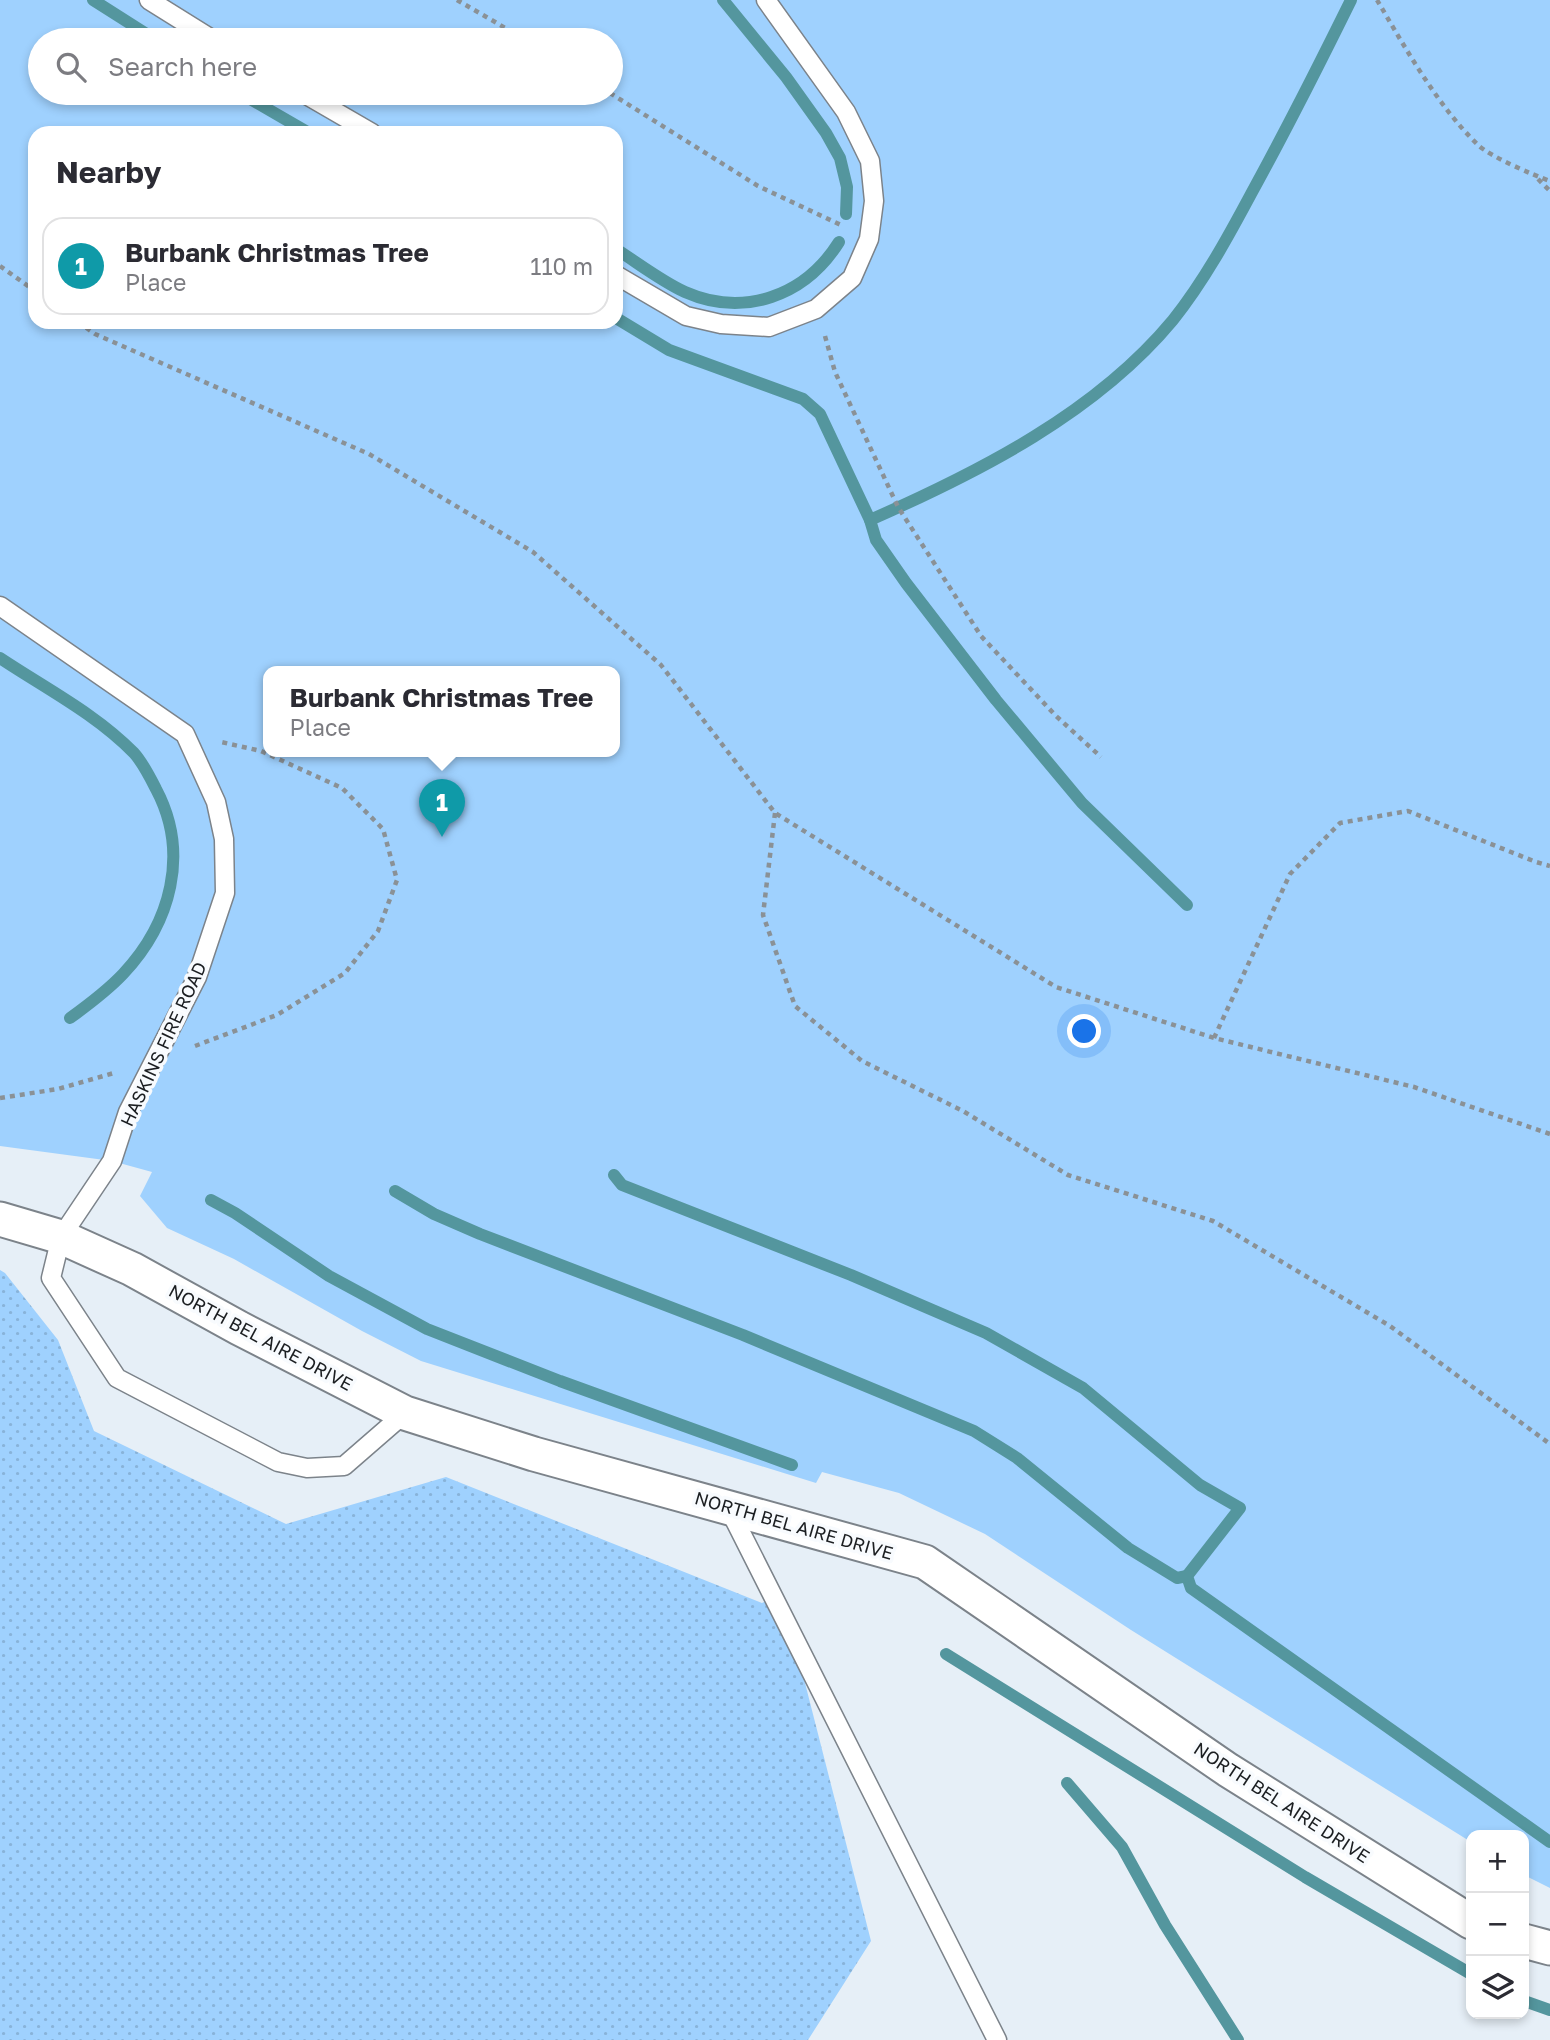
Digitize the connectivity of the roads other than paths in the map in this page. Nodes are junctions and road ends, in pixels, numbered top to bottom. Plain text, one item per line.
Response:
1 (149, 0) edge
2 (766, 0) edge
3 (194, 28) edge
4 (324, 105) edge
5 (360, 126) edge
6 (623, 279) edge
7 (0, 606) edge
8 (0, 1219) edge
9 (61, 1237) junction
10 (405, 1413) junction
11 (727, 1505) junction
12 (1466, 1919) edge
13 (1529, 1942) edge
14 (1550, 1948) edge
15 (997, 2040) edge

1 - 3 lane
2 - 6 lane
4 - 5 lane
7 - 9 lane, HASKINS FIRE ROAD
8 - 9 street, NORTH BEL AIRE DRIVE
9 - 10 street, NORTH BEL AIRE DRIVE
9 - 10 lane
10 - 11 street, NORTH BEL AIRE DRIVE
11 - 12 street, NORTH BEL AIRE DRIVE
11 - 15 lane
13 - 14 street

